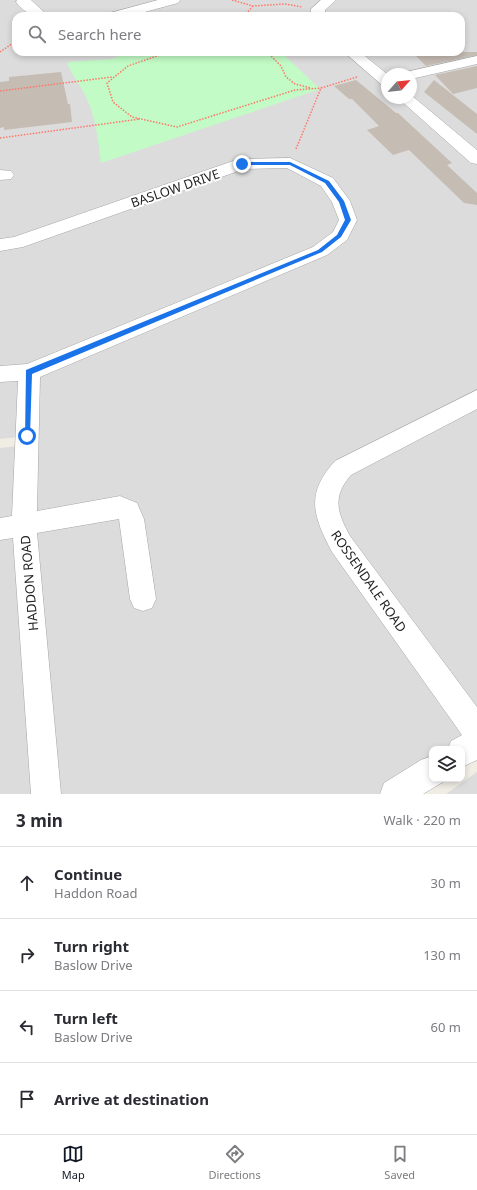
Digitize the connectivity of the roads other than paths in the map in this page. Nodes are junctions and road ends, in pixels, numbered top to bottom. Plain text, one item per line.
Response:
1 (24, 0) edge
2 (173, 0) edge
3 (329, 0) edge
4 (36, 12) edge
5 (130, 12) edge
6 (319, 12) edge
7 (356, 56) edge
8 (477, 60) edge
9 (417, 74) edge
10 (381, 77) edge
11 (413, 104) edge
12 (477, 159) edge
13 (0, 245) edge
14 (29, 372) junction
15 (0, 374) edge
16 (477, 399) edge
17 (12, 527) edge
18 (143, 599) dead end
19 (477, 732) edge
20 (477, 743) edge
21 (465, 750) edge
22 (429, 773) edge
23 (46, 794) edge
24 (395, 794) edge

1 - 4 street
2 - 5 street
3 - 6 street
7 - 10 street
8 - 9 street
11 - 12 street
13 - 14 street, BASLOW DRIVE
14 - 15 street, BASLOW DRIVE
14 - 17 street, HADDON ROAD
16 - 19 street, ROSSENDALE ROAD
17 - 18 street
17 - 23 street, HADDON ROAD
20 - 21 street
22 - 24 street

